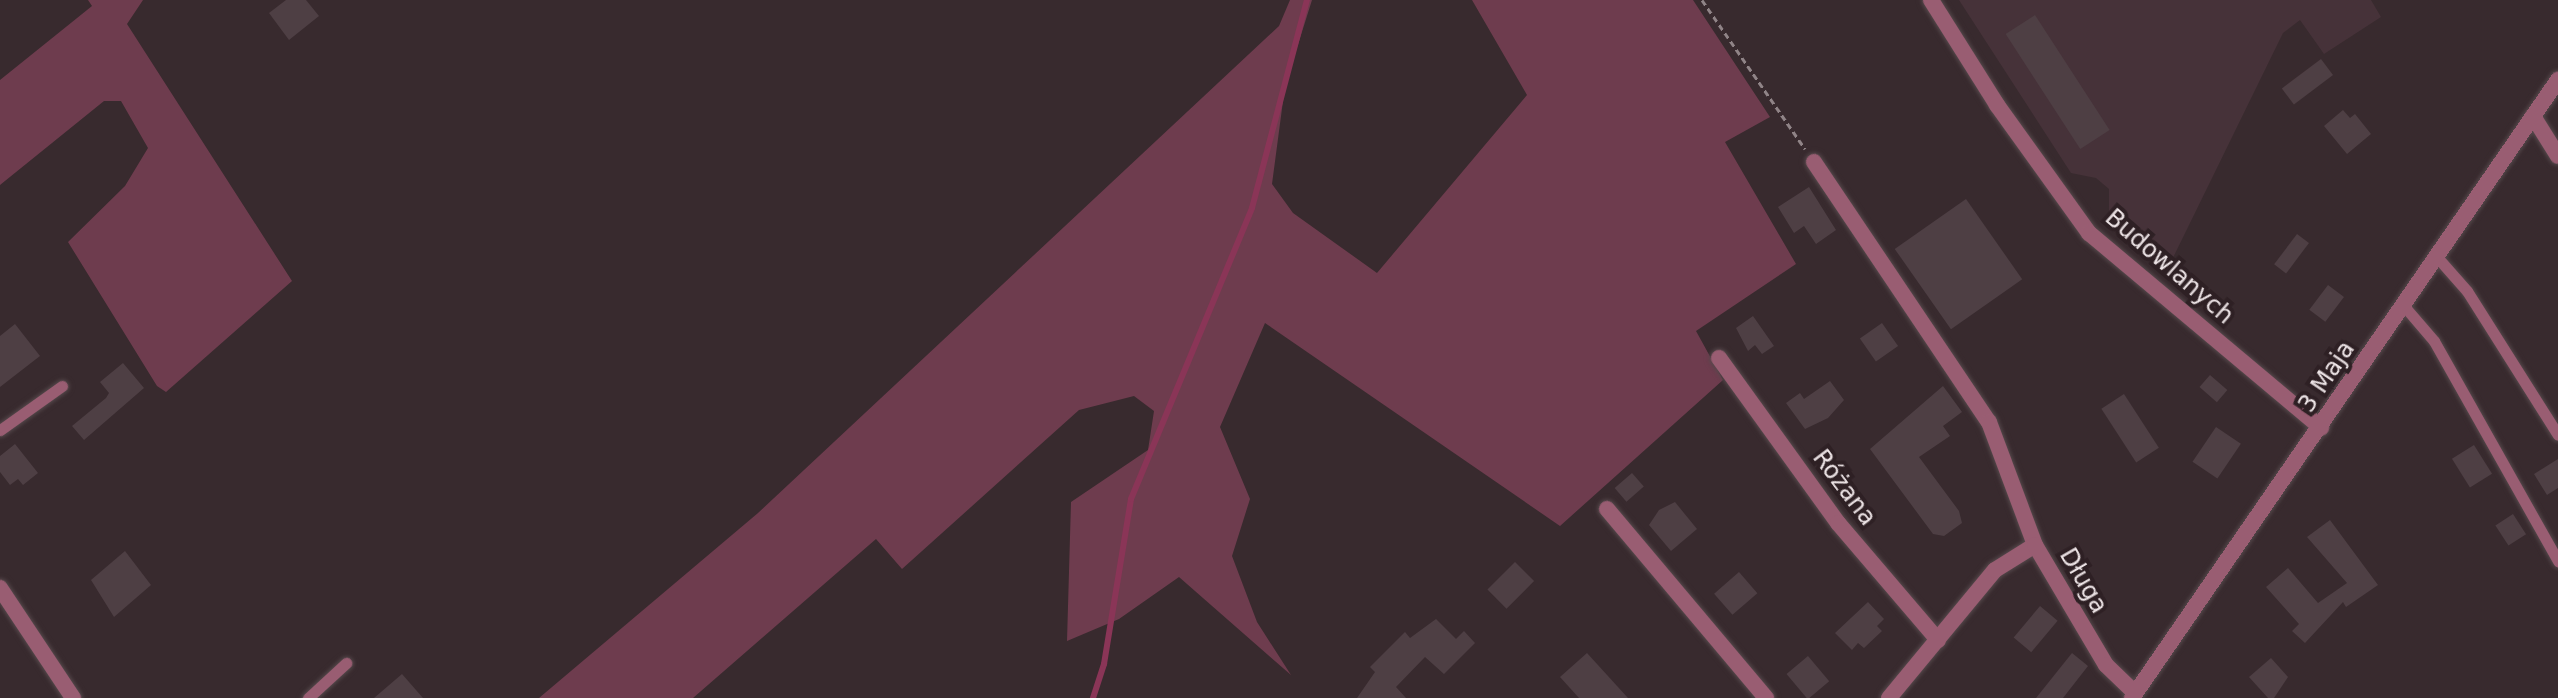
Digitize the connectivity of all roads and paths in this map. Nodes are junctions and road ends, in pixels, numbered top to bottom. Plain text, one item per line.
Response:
1 (1702, 0) edge
2 (1931, 0) edge
3 (2558, 80) edge
4 (2533, 116) junction
5 (2558, 156) edge
6 (1814, 162) joint
7 (2437, 257) junction
8 (2404, 306) junction
9 (1719, 358) dead end
10 (62, 386) dead end
11 (2321, 428) junction
12 (0, 430) edge
13 (2558, 435) edge
14 (1607, 509) dead end
15 (2035, 545) junction
16 (2558, 561) edge
17 (0, 588) edge
18 (1938, 640) junction
19 (346, 663) dead end
20 (2134, 696) edge
21 (73, 698) edge
22 (308, 698) edge
23 (1766, 698) edge
24 (1889, 698) edge

1 - 6 path
2 - 11 street, Budowlanych
3 - 4 street, 3 Maja
4 - 5 street
4 - 7 street, 3 Maja
6 - 15 street
7 - 8 street, 3 Maja
7 - 13 lane
8 - 11 street, 3 Maja
8 - 16 lane
9 - 18 street, Różana
10 - 12 lane
11 - 20 street, 3 Maja
14 - 23 street
15 - 18 street, Długa
15 - 20 street, Długa
17 - 21 street
18 - 24 street, Długa
19 - 22 lane

